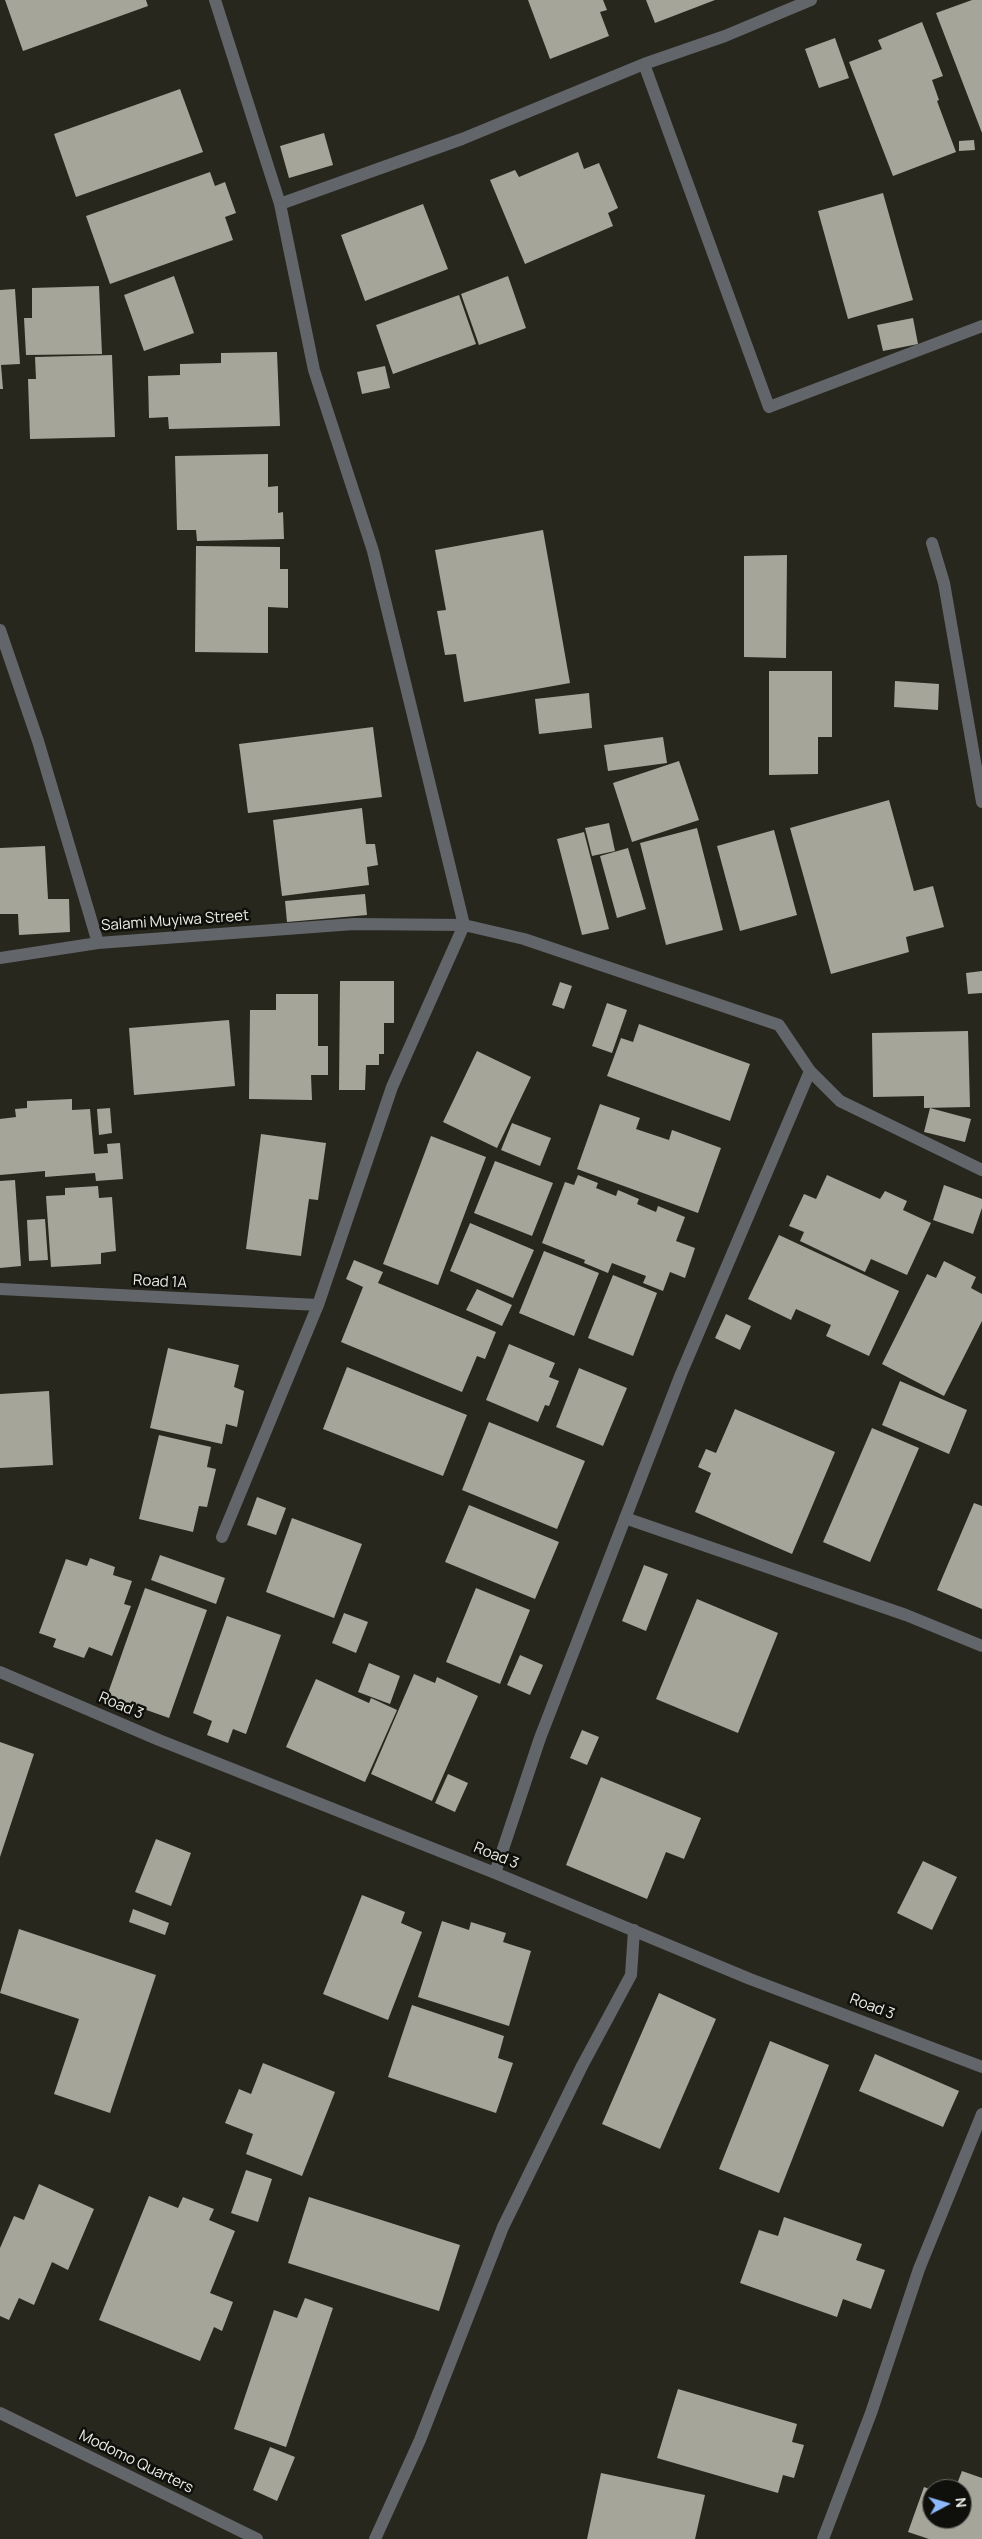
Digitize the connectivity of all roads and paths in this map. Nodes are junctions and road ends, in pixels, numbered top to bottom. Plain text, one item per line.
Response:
1 (215, 0) edge
2 (811, 0) edge
3 (644, 64) junction
4 (280, 204) junction
5 (982, 326) edge
6 (932, 543) dead end
7 (0, 630) edge
8 (982, 802) edge
9 (464, 925) junction
10 (98, 944) junction
11 (0, 958) edge
12 (810, 1071) junction
13 (982, 1169) edge
14 (0, 1289) edge
15 (318, 1305) junction
16 (625, 1518) junction
17 (222, 1537) dead end
18 (982, 1646) edge
19 (0, 1672) edge
20 (495, 1874) junction
21 (634, 1930) junction
22 (982, 2067) edge
23 (982, 2114) edge
24 (0, 2413) edge
25 (257, 2539) edge
26 (375, 2539) edge
27 (823, 2539) edge

1 - 4 street
2 - 3 street
3 - 4 street
3 - 5 street
4 - 9 street
6 - 8 street
7 - 10 street
9 - 10 street, Salami Muyiwa Street
9 - 12 street, Salami Muyiwa Street
9 - 15 street
10 - 11 street, Salami Muyiwa Street
12 - 13 street, Salami Muyiwa Street
12 - 16 street
14 - 15 street, Road 1A
15 - 17 street
16 - 18 street
16 - 20 street
19 - 20 street, Road 3
20 - 21 street, Road 3
21 - 22 street, Road 3
21 - 26 street
23 - 27 street
24 - 25 street, Modomo Quarters

